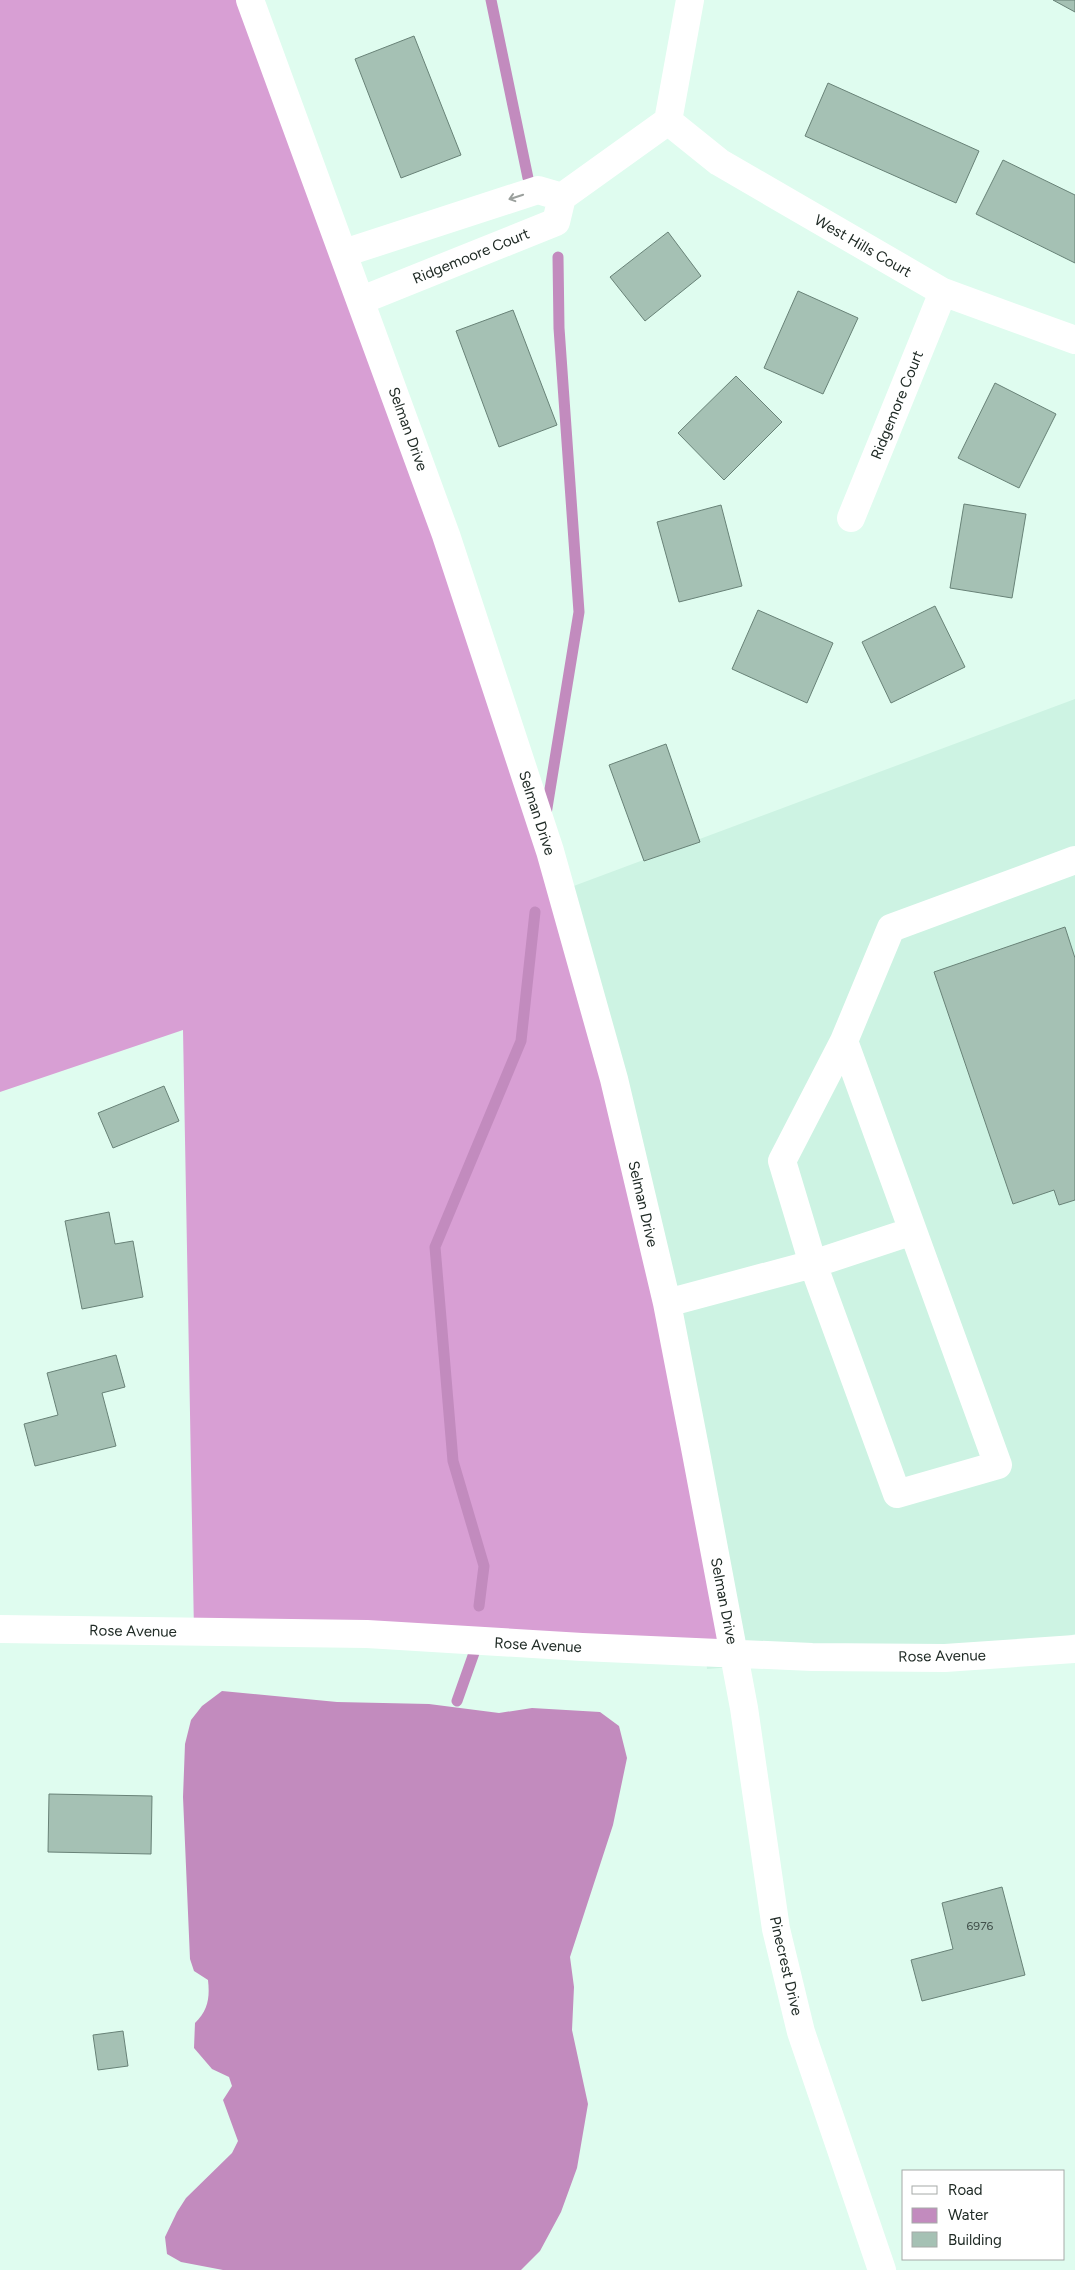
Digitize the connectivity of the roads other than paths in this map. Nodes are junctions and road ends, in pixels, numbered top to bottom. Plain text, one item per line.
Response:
1 (250, 0) edge
2 (690, 0) edge
3 (668, 121) junction
4 (562, 197) junction
5 (344, 253) junction
6 (943, 292) junction
7 (362, 300) junction
8 (1075, 340) edge
9 (851, 518) dead end
10 (1075, 860) edge
11 (844, 1041) junction
12 (913, 1231) junction
13 (814, 1264) junction
14 (667, 1304) junction
15 (0, 1628) edge
16 (1075, 1648) edge
17 (734, 1652) junction
18 (882, 2270) edge

1 - 5 street, Selman Drive
2 - 3 street
3 - 4 street
3 - 6 street, West Hills Court
4 -> 5 street
4 - 7 street, Ridgemoore Court
5 - 7 street, Selman Drive
6 - 8 street, West Hills Court
6 - 9 street, Ridgemore Court
7 - 14 street, Selman Drive
10 - 11 street
11 - 12 street
11 - 13 street
12 - 13 street
12 - 13 street
13 - 14 street
14 - 17 street, Selman Drive
15 - 17 street, Rose Avenue
16 - 17 street, Rose Avenue
17 - 18 street, Pinecrest Drive

